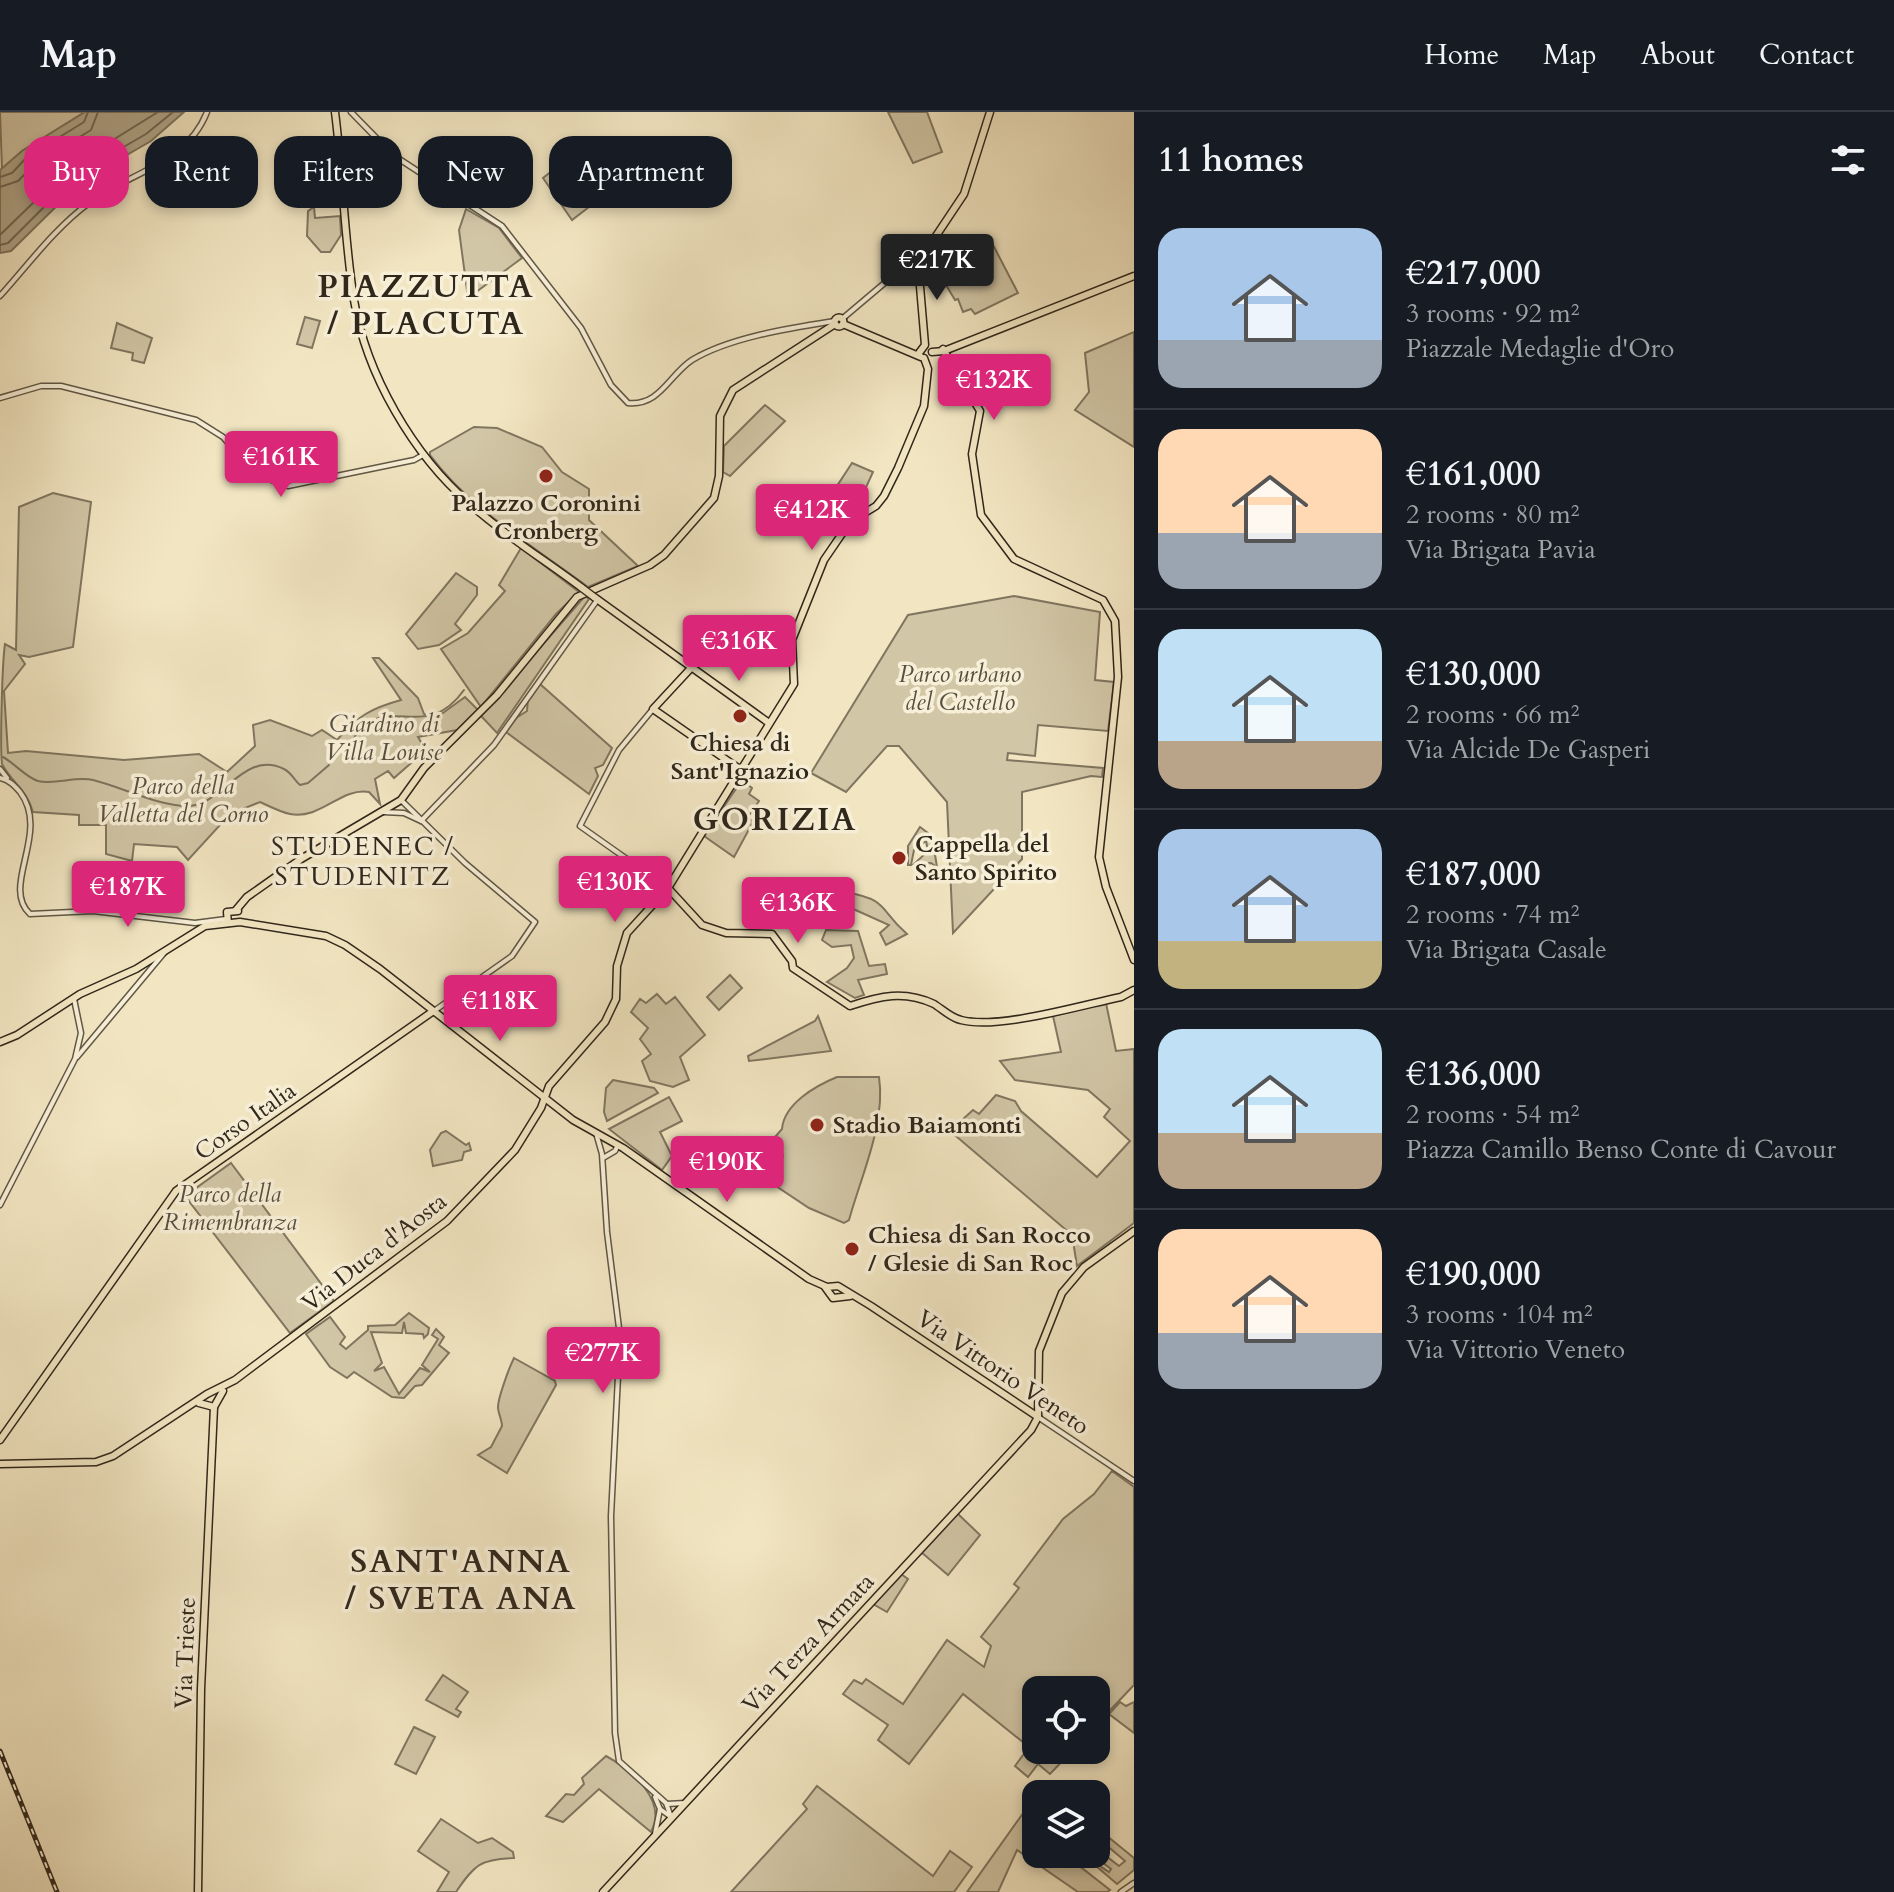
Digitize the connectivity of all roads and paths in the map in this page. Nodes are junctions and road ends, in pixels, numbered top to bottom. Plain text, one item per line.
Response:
1 (207, 112) edge
2 (335, 112) edge
3 (351, 112) edge
4 (990, 112) edge
5 (917, 259) junction
6 (1134, 276) edge
7 (0, 296) edge
8 (839, 322) junction
9 (811, 325) junction
10 (815, 336) junction
11 (925, 345) junction
12 (943, 350) junction
13 (932, 351) junction
14 (922, 356) junction
15 (0, 398) edge
16 (424, 454) junction
17 (596, 598) junction
18 (691, 668) junction
19 (653, 709) junction
20 (769, 723) junction
21 (0, 769) edge
22 (741, 770) junction
23 (0, 778) edge
24 (8, 780) junction
25 (401, 800) junction
26 (383, 812) junction
27 (404, 813) junction
28 (421, 821) junction
29 (19, 843) dead end
30 (668, 888) junction
31 (16, 906) dead end
32 (238, 908) junction
33 (227, 918) junction
34 (242, 922) junction
35 (194, 928) junction
36 (166, 951) junction
37 (1134, 959) edge
38 (1134, 990) edge
39 (1121, 997) junction
40 (1134, 997) edge
41 (74, 998) junction
42 (432, 1012) junction
43 (0, 1042) edge
44 (75, 1059) junction
45 (545, 1096) junction
46 (601, 1135) junction
47 (618, 1145) junction
48 (602, 1156) junction
49 (0, 1205) edge
50 (1134, 1231) edge
51 (828, 1289) junction
52 (841, 1293) junction
53 (215, 1395) junction
54 (206, 1405) junction
55 (1038, 1417) junction
56 (0, 1440) edge
57 (0, 1463) edge
58 (1134, 1481) edge
59 (651, 1792) junction
60 (666, 1803) junction
61 (685, 1803) junction
62 (660, 1809) junction
63 (671, 1817) junction
64 (655, 1835) junction
65 (1134, 1883) edge
66 (198, 1892) edge
67 (603, 1892) edge
68 (1121, 1892) edge

1 - 7 street
2 - 16 main road
3 - 9 street
4 - 5 main road
5 - 8 street
5 - 11 main road
6 - 12 main road
8 - 9 street
8 - 10 main road
8 - 14 main road
9 - 10 street
10 - 25 main road
11 - 13 main road
11 - 14 main road
12 - 13 main road
12 - 37 main road
13 - 14 main road
14 - 20 main road, Via Duca d'Aosta
15 - 16 street
16 - 17 main road, bridge
17 - 18 main road
17 - 28 street
18 - 19 main road
18 - 20 main road
19 - 22 main road
19 - 30 street
20 - 22 main road, Via Duca d'Aosta
21 - 24 street
22 - 30 main road, Via Duca d'Aosta
23 - 24 street
24 - 29 street
25 - 26 main road
25 - 27 street
25 - 28 street
26 - 27 street
26 - 32 main road
27 - 28 street
28 - 42 street, Corso Italia
30 - 39 main road
30 - 45 main road, Via Duca d'Aosta
31 - 35 street
32 - 33 main road
32 - 34 main road
33 - 34 main road, Via Vittorio Veneto
33 - 35 street
33 - 35 main road
34 - 42 main road, Via Vittorio Veneto
35 - 36 main road
36 - 41 main road
36 - 44 street
38 - 39 main road
39 - 40 main road
41 - 43 main road
41 - 44 street
42 - 45 main road, Via Vittorio Veneto
42 - 56 main road, Corso Italia
44 - 49 street
45 - 46 main road, Via Vittorio Veneto
45 - 53 main road, Via Duca d'Aosta
46 - 47 main road, Via Vittorio Veneto
46 - 48 street
46 - 48 street
47 - 48 street
47 - 51 main road, Via Vittorio Veneto
48 - 59 street
50 - 55 main road
51 - 52 main road, Via Vittorio Veneto
51 - 52 main road, Via Vittorio Veneto
52 - 55 main road, Via Vittorio Veneto
53 - 54 main road, Via Duca d'Aosta
53 - 54 main road, Via Duca d'Aosta
54 - 57 main road, Via Duca d'Aosta
54 - 66 main road, Via Trieste
55 - 58 street, Via Vittorio Veneto
55 - 61 main road, Via Terza Armata
59 - 60 street
59 - 62 street
60 - 61 street
60 - 63 street
61 - 63 main road, Via Terza Armata
62 - 63 street
62 - 64 street
63 - 64 main road, Via Terza Armata
64 - 67 main road, Via Terza Armata
65 - 68 street

